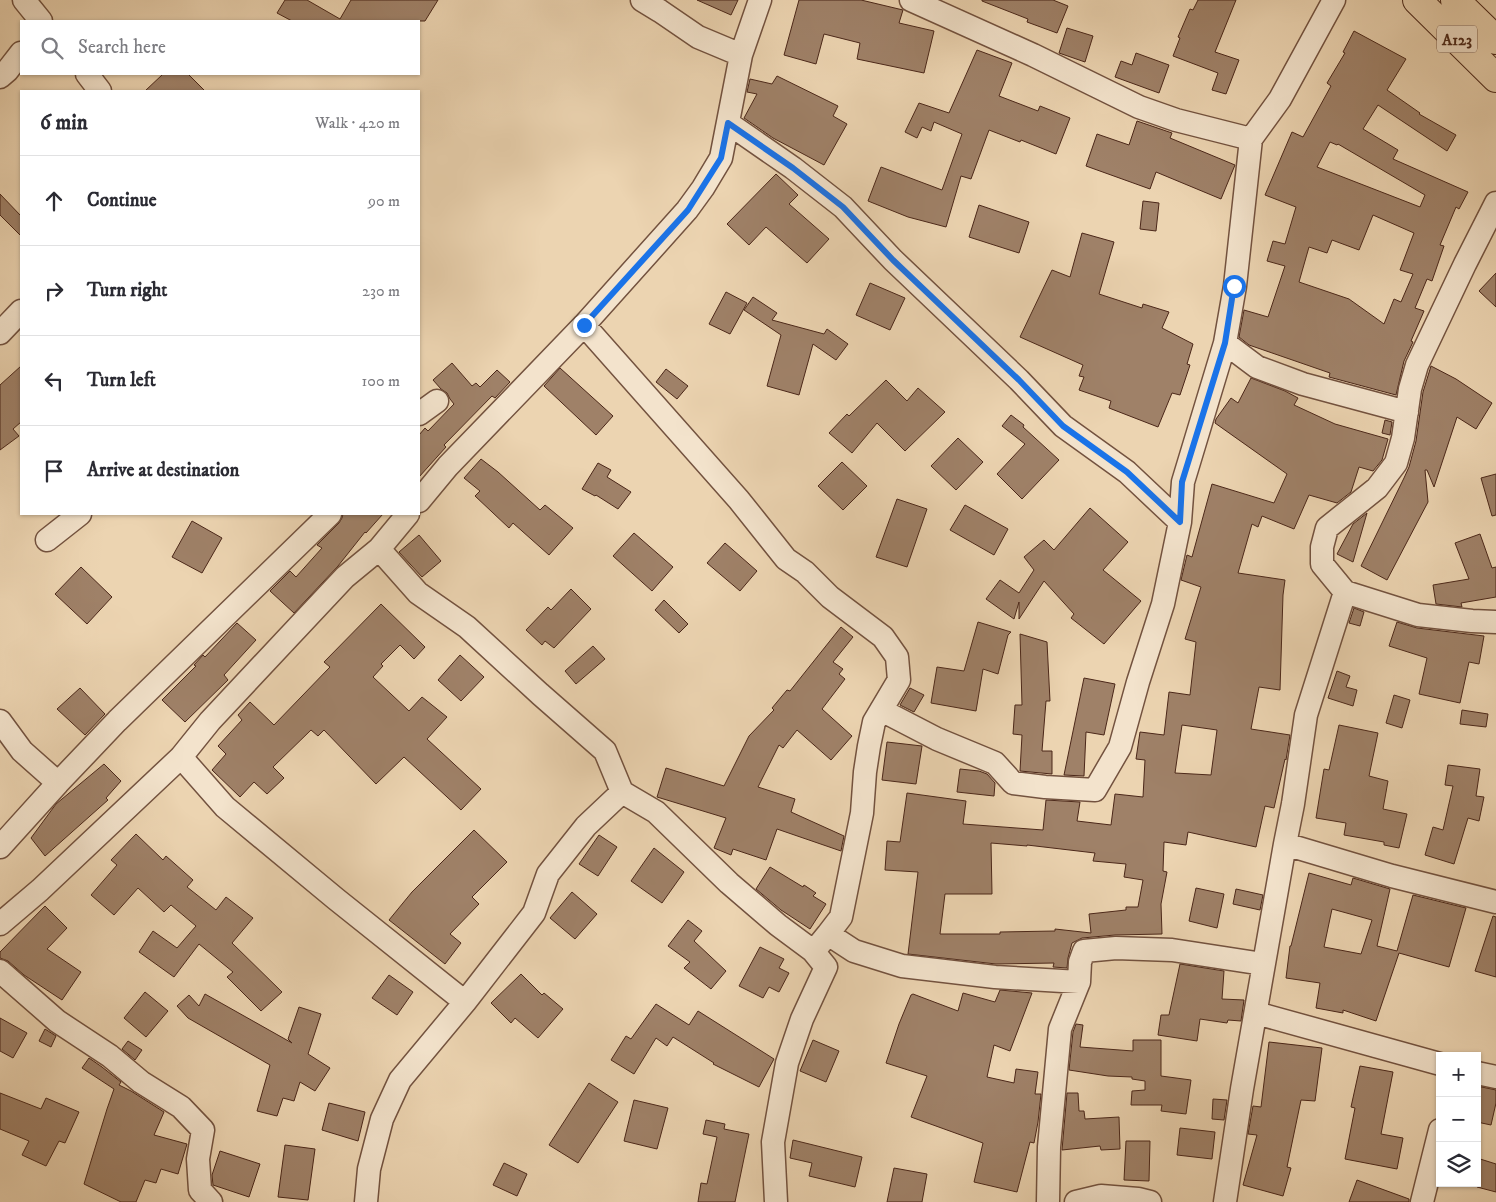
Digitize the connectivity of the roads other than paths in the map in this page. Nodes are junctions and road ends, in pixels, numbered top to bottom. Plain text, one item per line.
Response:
1 (24, 0) edge
2 (642, 0) edge
3 (760, 0) edge
4 (911, 0) edge
5 (1334, 0) edge
6 (1417, 0) edge
7 (1455, 0) edge
8 (40, 20) edge
9 (1496, 40) edge
10 (20, 54) edge
11 (741, 56) junction
12 (88, 75) edge
13 (0, 77) edge
14 (1496, 78) edge
15 (99, 90) edge
16 (728, 123) junction
17 (1251, 139) junction
18 (1496, 203) edge
19 (20, 312) edge
20 (584, 325) junction
21 (0, 333) edge
22 (1225, 343) junction
23 (437, 401) dead end
24 (1407, 412) junction
25 (420, 413) edge
26 (420, 500) edge
27 (79, 515) edge
28 (329, 515) edge
29 (407, 515) edge
30 (1180, 522) junction
31 (47, 540) dead end
32 (379, 549) junction
33 (1345, 592) junction
34 (1496, 622) edge
35 (881, 710) junction
36 (0, 721) edge
37 (181, 757) junction
38 (58, 783) junction
39 (622, 792) junction
40 (1285, 844) junction
41 (0, 847) edge
42 (1496, 902) edge
43 (0, 924) edge
44 (828, 934) junction
45 (854, 951) junction
46 (820, 959) junction
47 (1264, 964) junction
48 (0, 971) edge
49 (1079, 982) junction
50 (465, 1002) junction
51 (1256, 1013) junction
52 (1436, 1063) edge
53 (1481, 1074) edge
54 (1496, 1077) edge
55 (1437, 1142) edge
56 (211, 1202) edge
57 (366, 1202) edge
58 (776, 1202) edge
59 (1048, 1202) edge
60 (1076, 1202) edge
61 (1150, 1202) edge
62 (1225, 1202) edge
63 (1422, 1202) edge

1 - 8 street
2 - 11 street
3 - 11 street
4 - 17 street
5 - 17 street
6 - 14 highway, A123
7 - 9 highway, A123
10 - 13 street
11 - 16 street
12 - 15 street
16 - 20 street
16 - 30 street
17 - 22 street
18 - 24 street
19 - 21 street
20 - 26 street
20 - 35 street
22 - 24 street
22 - 30 street
23 - 25 street
24 - 33 street
27 - 31 street
28 - 38 street
29 - 32 street
30 - 35 street
32 - 37 street
32 - 39 street
33 - 34 street
33 - 40 street
35 - 44 street
36 - 38 street
37 - 43 street
37 - 50 street
38 - 41 street
39 - 46 street
39 - 50 street
40 - 42 street
40 - 47 street
44 - 45 street
44 - 46 street
45 - 46 street
45 - 49 street
46 - 58 street
47 - 49 street
47 - 51 street
48 - 56 street
49 - 59 street
50 - 57 street
51 - 52 street
51 - 62 street
53 - 54 street
55 - 63 street
60 - 61 street

